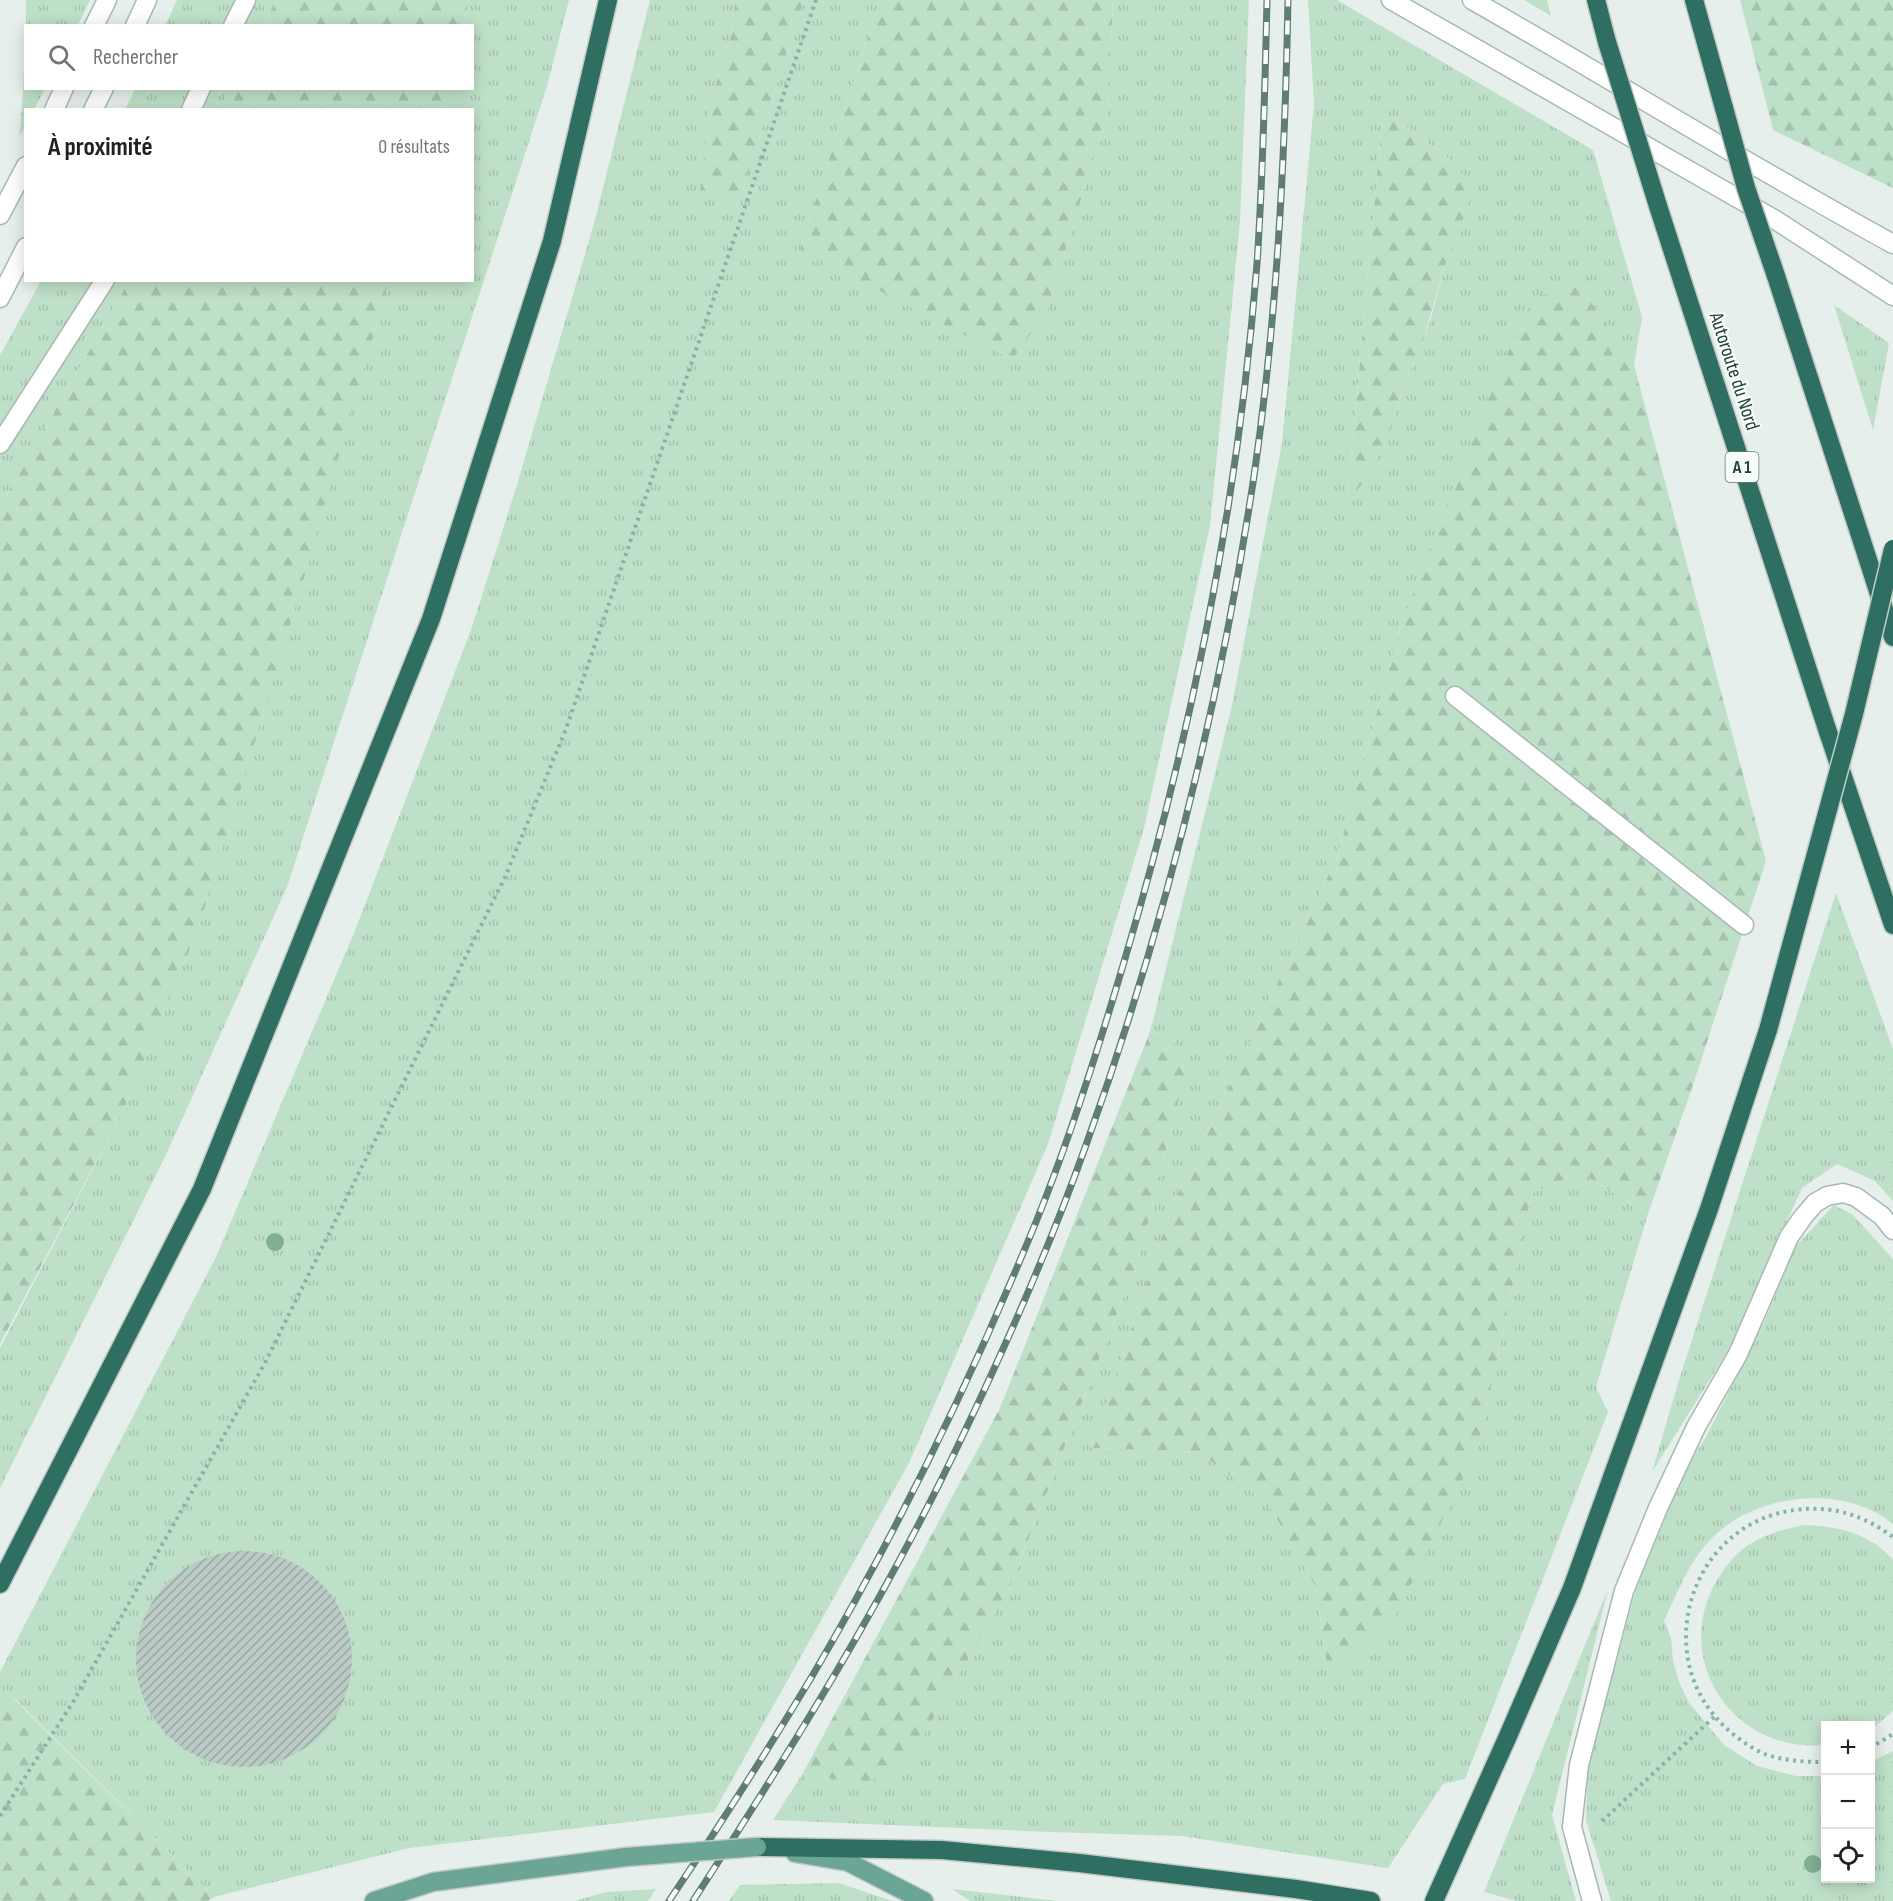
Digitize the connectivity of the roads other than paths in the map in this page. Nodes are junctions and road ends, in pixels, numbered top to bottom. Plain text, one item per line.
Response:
1 (107, 0) edge
2 (147, 0) edge
3 (246, 0) edge
4 (608, 0) edge
5 (1391, 0) edge
6 (1472, 0) edge
7 (1596, 0) edge
8 (1694, 0) edge
9 (95, 24) edge
10 (136, 24) edge
11 (234, 24) edge
12 (63, 90) edge
13 (103, 90) edge
14 (200, 90) edge
15 (55, 108) edge
16 (94, 108) edge
17 (192, 108) edge
18 (24, 170) edge
19 (0, 215) edge
20 (1893, 244) edge
21 (24, 251) edge
22 (104, 282) edge
23 (1889, 291) edge
24 (0, 298) edge
25 (0, 444) edge
26 (1893, 549) edge
27 (1893, 637) edge
28 (1455, 696) dead end
29 (1744, 925) dead end
30 (1893, 925) edge
31 (1893, 1230) edge
32 (0, 1584) edge
33 (757, 1847) junction
34 (395, 1898) edge
35 (374, 1901) edge
36 (924, 1901) edge
37 (1371, 1901) edge
38 (1434, 1901) edge
39 (1592, 1901) edge

1 - 9 main road
2 - 10 main road
3 - 11 main road
4 - 32 highway
5 - 23 main road
6 - 20 main road
7 - 30 highway, Autoroute du Nord / A 1, bridge
8 - 27 highway, bridge
12 - 15 main road
13 - 16 main road
14 - 17 main road
18 - 19 main road
21 - 24 main road
22 - 25 main road
26 - 38 highway, bridge
28 - 29 main road
31 - 39 main road
33 - 34 main road, bridge
33 - 36 main road
33 - 37 highway
34 - 35 main road

